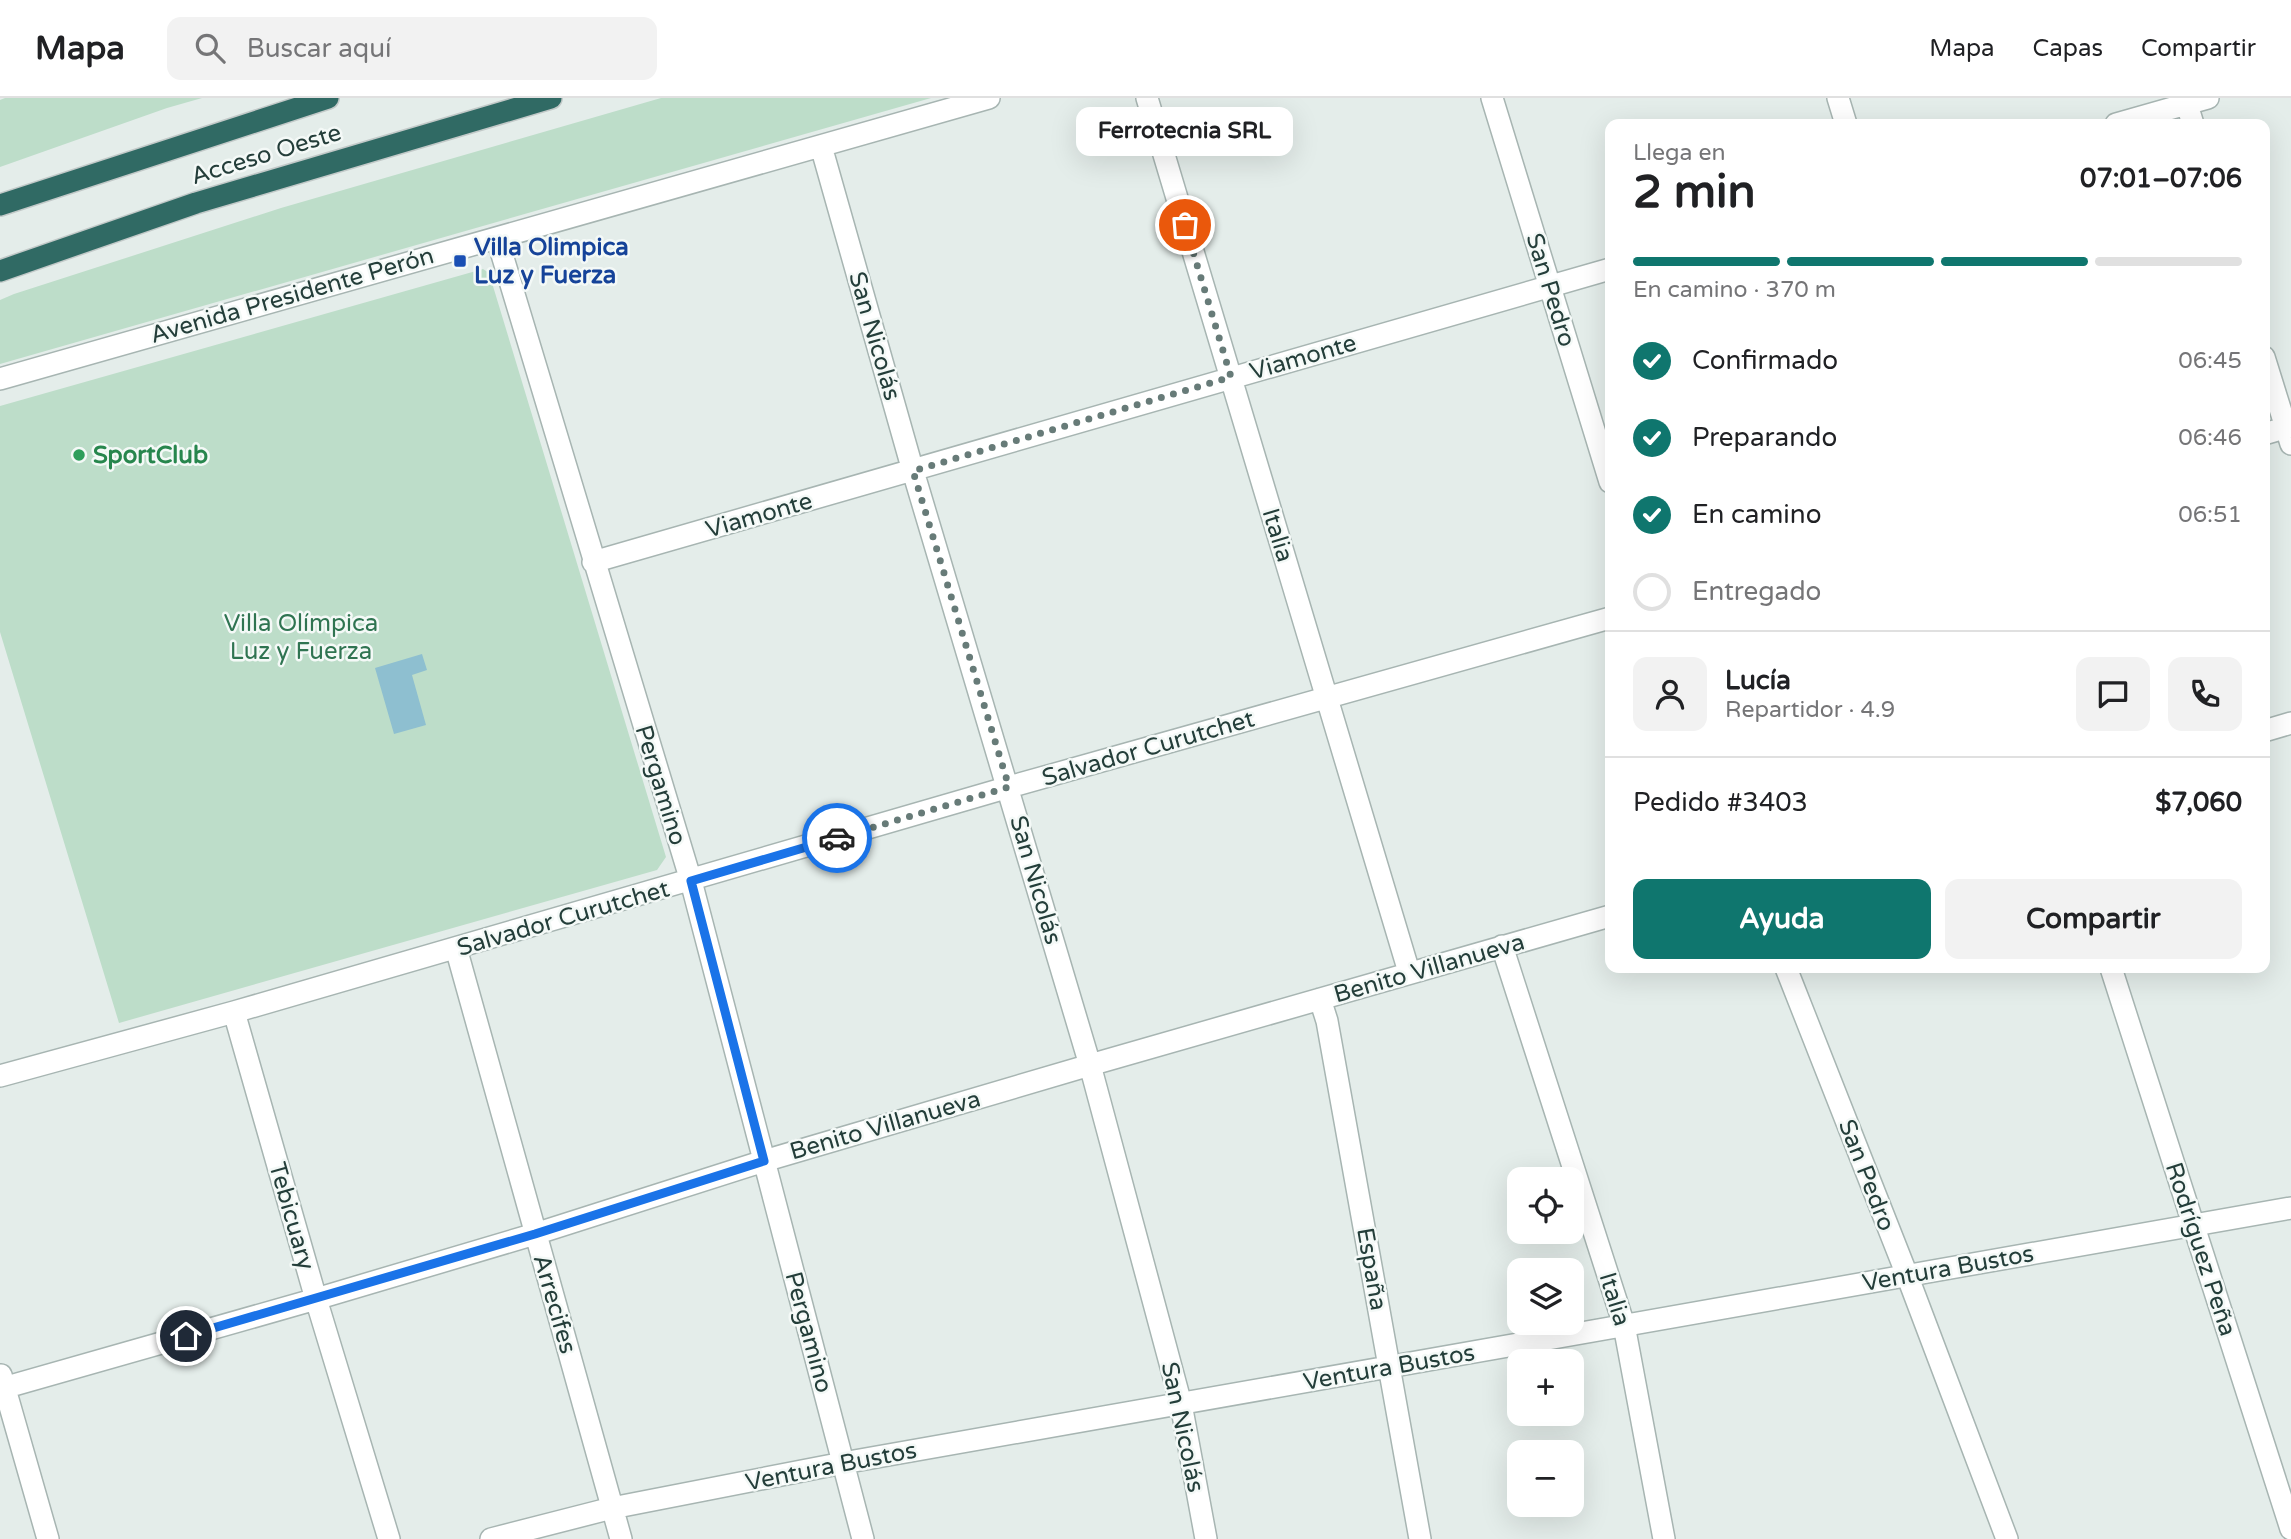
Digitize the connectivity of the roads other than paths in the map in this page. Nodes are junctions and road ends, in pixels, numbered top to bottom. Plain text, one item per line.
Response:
1 (328, 98) edge
2 (551, 98) edge
3 (989, 98) edge
4 (1147, 98) edge
5 (1492, 98) edge
6 (1839, 98) edge
7 (2208, 98) edge
8 (2188, 109) edge
9 (1845, 119) edge
10 (2140, 119) edge
11 (821, 146) junction
12 (0, 205) edge
13 (497, 238) junction
14 (1605, 270) edge
15 (0, 271) edge
16 (1550, 286) junction
17 (2270, 376) edge
18 (1231, 377) junction
19 (0, 379) edge
20 (2289, 433) edge
21 (2270, 434) edge
22 (1605, 466) edge
23 (913, 471) junction
24 (593, 562) junction
25 (1605, 619) edge
26 (1327, 697) junction
27 (2291, 723) edge
28 (2270, 729) edge
29 (1009, 787) junction
30 (691, 881) junction
31 (1605, 917) edge
32 (1502, 946) junction
33 (456, 948) junction
34 (1409, 972) junction
35 (1788, 973) edge
36 (2113, 973) edge
37 (1320, 999) junction
38 (234, 1012) junction
39 (1090, 1065) junction
40 (0, 1076) edge
41 (764, 1161) junction
42 (2291, 1208) edge
43 (2193, 1226) junction
44 (535, 1234) junction
45 (1907, 1275) junction
46 (316, 1299) junction
47 (1624, 1325) junction
48 (1389, 1366) junction
49 (1, 1383) edge
50 (1181, 1404) junction
51 (843, 1463) junction
52 (612, 1508) junction
53 (2291, 1529) edge
54 (48, 1539) edge
55 (389, 1539) edge
56 (491, 1539) edge
57 (621, 1539) edge
58 (863, 1539) edge
59 (1206, 1539) edge
60 (1420, 1539) edge
61 (1664, 1539) edge
62 (2007, 1539) edge

1 - 12 highway, Acceso Oeste
2 - 15 highway, Acceso Oeste
3 - 11 street, Avenida Presidente Perón
4 - 18 street, Italia
5 - 16 street, San Pedro
6 - 9 street
7 - 8 street
8 - 10 street
11 - 13 street, Avenida Presidente Perón
11 - 23 street, San Nicolás
13 - 19 street, Avenida Presidente Perón
13 - 24 street, Pergamino
14 - 16 street, Viamonte
16 - 18 street, Viamonte
16 - 22 street, San Pedro
17 - 20 street
18 - 23 street, Viamonte
18 - 26 street, Italia
20 - 21 street
23 - 24 street, Viamonte
23 - 29 street, San Nicolás
24 - 30 street, Pergamino
25 - 26 street, Salvador Curutchet
26 - 29 street, Salvador Curutchet
26 - 34 street, Italia
27 - 28 street
29 - 30 street, Salvador Curutchet
29 - 39 street, San Nicolás
30 - 33 street, Salvador Curutchet
30 - 41 street, Pergamino
31 - 32 street, Benito Villanueva
32 - 34 street, Benito Villanueva
32 - 47 street, Italia
33 - 38 street, Salvador Curutchet
33 - 44 street, Arrecifes
34 - 37 street, Benito Villanueva
35 - 45 street, San Pedro
36 - 43 street, Rodríguez Peña
37 - 39 street, Benito Villanueva
37 - 48 street, España
38 - 40 street, Salvador Curutchet
38 - 46 street, Tebicuary
39 - 41 street, Benito Villanueva
39 - 50 street, San Nicolás
41 - 44 street, Benito Villanueva
41 - 51 street, Pergamino
42 - 43 street, Ventura Bustos
43 - 45 street, Ventura Bustos
43 - 53 street, Rodríguez Peña
44 - 46 street, Benito Villanueva
44 - 52 street, Arrecifes
45 - 47 street, Ventura Bustos
45 - 62 street, San Pedro
46 - 49 street, Benito Villanueva
46 - 55 street, Tebicuary
47 - 48 street, Ventura Bustos
47 - 61 street, Italia
48 - 50 street, Ventura Bustos
48 - 60 street, España
49 - 54 street
50 - 51 street, Ventura Bustos
50 - 59 street, San Nicolás
51 - 52 street, Ventura Bustos
51 - 58 street, Pergamino
52 - 56 street, Ventura Bustos
52 - 57 street, Arrecifes

